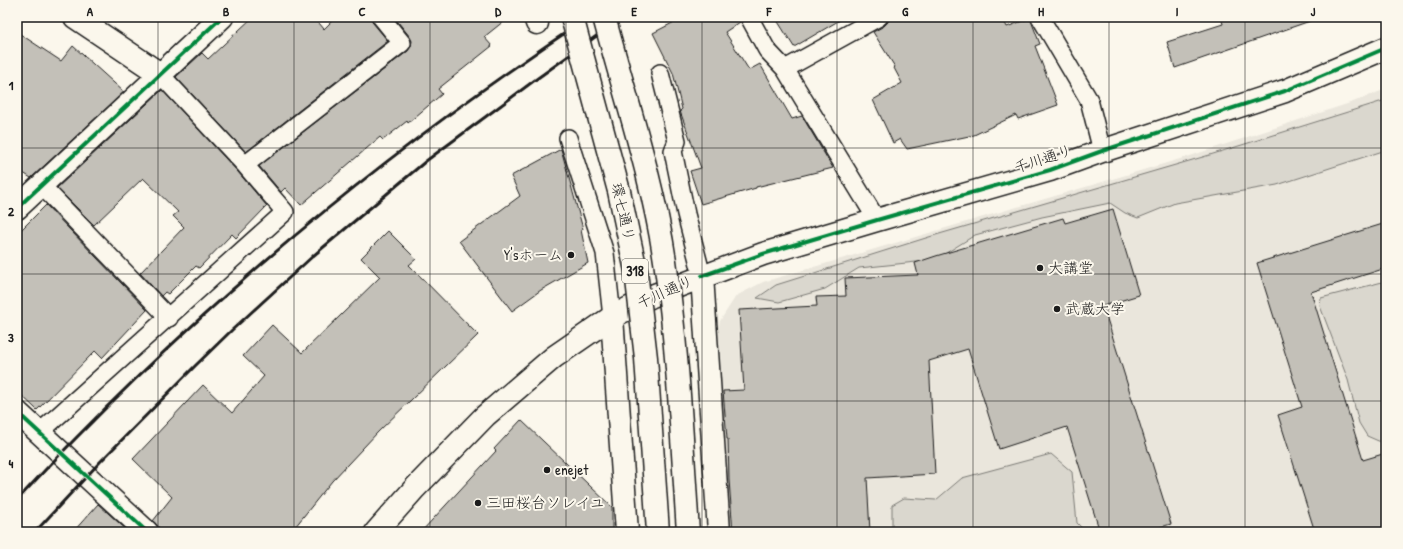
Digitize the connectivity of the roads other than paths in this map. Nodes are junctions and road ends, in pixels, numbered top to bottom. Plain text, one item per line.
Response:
1 (75, 17) edge
2 (222, 17) edge
3 (381, 17) edge
4 (572, 17) edge
5 (604, 17) edge
6 (748, 17) edge
7 (879, 17) edge
8 (1040, 17) edge
9 (1386, 48) edge
10 (785, 69) junction
11 (660, 73) dead end
12 (160, 74) junction
13 (568, 138) dead end
14 (1102, 151) junction
15 (245, 166) junction
16 (41, 185) junction
17 (17, 208) edge
18 (877, 220) junction
19 (702, 276) junction
20 (612, 317) junction
21 (168, 318) junction
22 (17, 412) edge
23 (39, 433) junction
24 (148, 532) edge
25 (376, 532) edge
26 (627, 532) edge
27 (658, 532) edge
28 (688, 532) edge
29 (719, 532) edge

1 - 12 main road
2 - 12 main road
3 - 15 lane
4 - 27 main road, 環七通り / 318, bridge
5 - 28 main road, 環七通り / 318, bridge
6 - 10 lane
7 - 10 lane
8 - 14 lane
9 - 14 main road, 千川通り
10 - 18 lane
11 - 19 lane
12 - 15 lane
12 - 16 main road
13 - 20 lane
14 - 18 main road, 千川通り
15 - 21 lane
16 - 17 main road
16 - 21 lane
18 - 19 main road, 千川通り
19 - 20 main road, 千川通り
19 - 29 main road
20 - 25 main road, 千川通り
20 - 26 main road
21 - 23 lane
22 - 23 main road
23 - 24 main road

